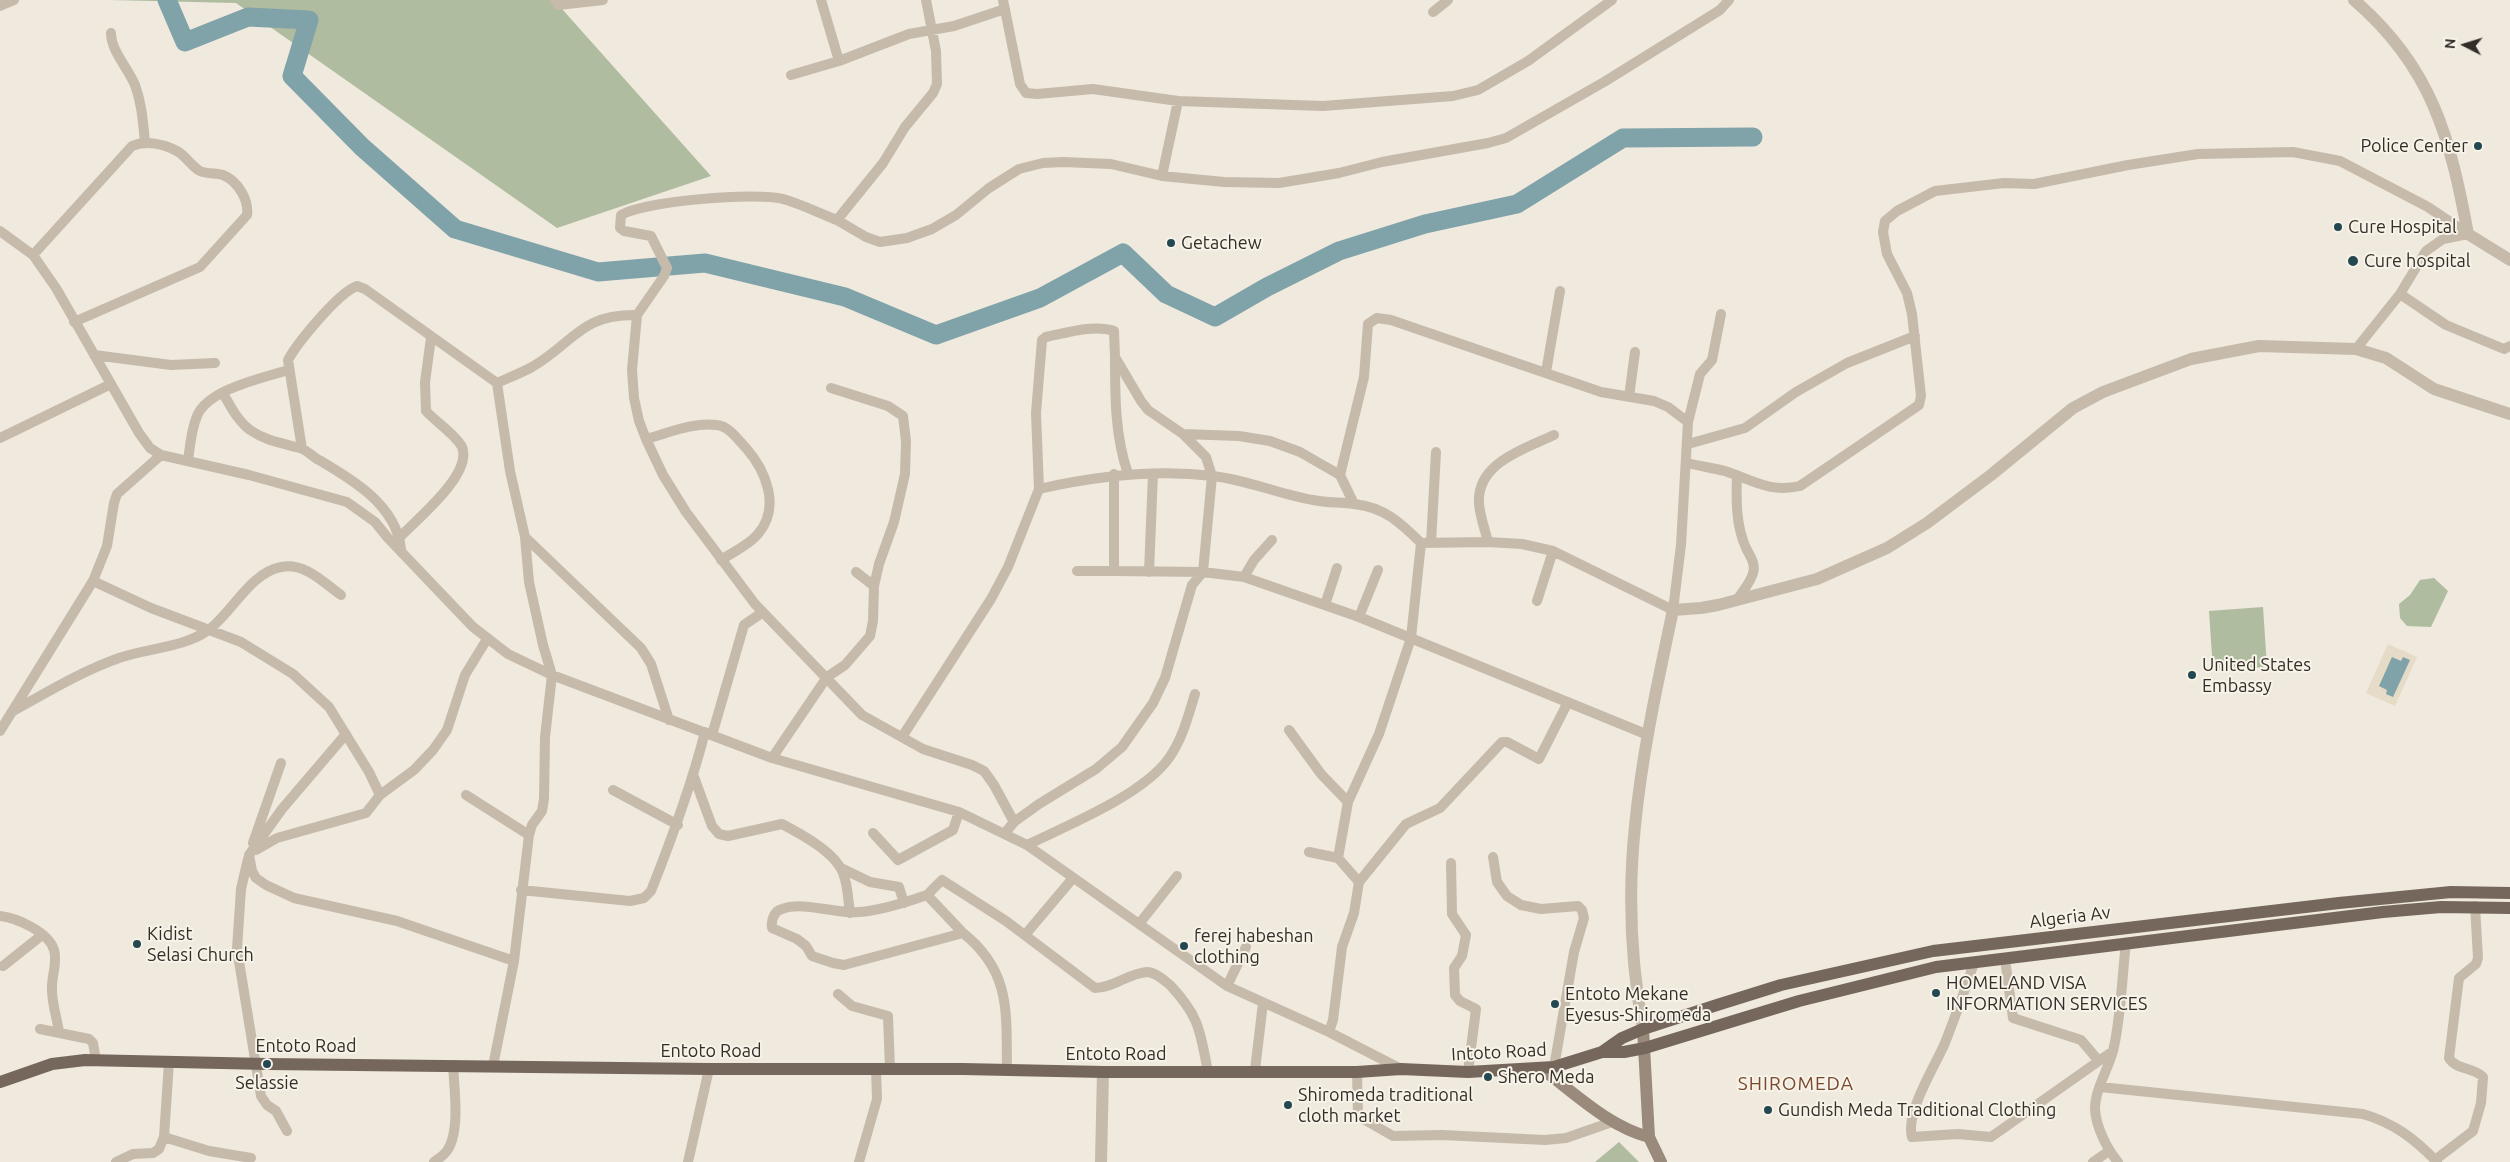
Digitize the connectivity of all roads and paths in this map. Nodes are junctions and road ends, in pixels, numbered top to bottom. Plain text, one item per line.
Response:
1 (14, 0) edge
2 (555, 0) edge
3 (603, 0) edge
4 (821, 0) edge
5 (926, 0) edge
6 (1448, 0) edge
7 (1612, 0) edge
8 (1729, 0) edge
9 (2354, 0) edge
10 (1004, 5) edge
11 (0, 6) edge
12 (1433, 12) dead end
13 (933, 30) junction
14 (112, 33) dead end
15 (839, 61) junction
16 (791, 75) dead end
17 (1178, 101) junction
18 (145, 142) junction
19 (1162, 176) junction
20 (837, 220) junction
21 (0, 231) edge
22 (2468, 234) junction
23 (33, 255) junction
24 (2510, 260) edge
25 (1560, 291) dead end
26 (2400, 294) junction
27 (1721, 314) dead end
28 (637, 315) junction
29 (74, 322) junction
30 (1914, 336) junction
31 (431, 338) junction
32 (2510, 346) edge
33 (2356, 349) junction
34 (1636, 352) dead end
35 (94, 355) junction
36 (1115, 357) junction
37 (215, 363) dead end
38 (288, 370) junction
39 (1546, 372) junction
40 (496, 383) junction
41 (111, 384) junction
42 (831, 388) dead end
43 (224, 393) junction
44 (1629, 397) junction
45 (2510, 414) edge
46 (1688, 422) junction
47 (1183, 434) junction
48 (1554, 435) dead end
49 (0, 438) edge
50 (646, 439) junction
51 (1688, 444) junction
52 (302, 448) junction
53 (1436, 452) dead end
54 (161, 455) junction
55 (188, 461) junction
56 (1687, 463) junction
57 (1114, 474) junction
58 (1128, 474) junction
59 (1153, 474) junction
60 (1340, 475) junction
61 (1212, 476) junction
62 (1738, 476) junction
63 (1039, 489) junction
64 (1354, 504) junction
65 (400, 537) junction
66 (524, 537) junction
67 (1272, 540) dead end
68 (1488, 542) junction
69 (1426, 543) junction
70 (401, 549) junction
71 (1553, 551) junction
72 (721, 560) junction
73 (1337, 568) dead end
74 (1378, 570) dead end
75 (1077, 571) dead end
76 (1114, 571) junction
77 (856, 572) dead end
78 (1149, 572) junction
79 (1203, 572) junction
80 (1244, 577) junction
81 (93, 581) junction
82 (874, 586) junction
83 (341, 595) dead end
84 (1737, 600) junction
85 (1537, 601) dead end
86 (1325, 605) junction
87 (1673, 610) junction
88 (763, 612) junction
89 (1359, 617) junction
90 (208, 631) junction
91 (1410, 638) junction
92 (487, 639) junction
93 (552, 675) junction
94 (827, 678) junction
95 (1196, 694) dead end
96 (1568, 702) junction
97 (13, 711) junction
98 (670, 720) junction
99 (1290, 730) dead end
100 (0, 731) edge
101 (708, 733) junction
102 (346, 734) junction
103 (1648, 735) junction
104 (902, 737) junction
105 (772, 758) junction
106 (281, 763) dead end
107 (694, 777) junction
108 (613, 790) dead end
109 (380, 795) junction
110 (466, 795) dead end
111 (1348, 802) junction
112 (959, 812) junction
113 (1014, 822) junction
114 (678, 825) junction
115 (873, 833) dead end
116 (1005, 833) junction
117 (529, 835) junction
118 (1027, 845) junction
119 (1309, 852) dead end
120 (249, 855) junction
121 (1493, 857) dead end
122 (1338, 858) junction
123 (1451, 863) dead end
124 (841, 868) junction
125 (1177, 876) dead end
126 (1074, 878) junction
127 (1359, 882) junction
128 (521, 890) junction
129 (2510, 893) edge
130 (927, 895) junction
131 (904, 903) junction
132 (2475, 906) junction
133 (2510, 908) edge
134 (850, 913) junction
135 (0, 916) edge
136 (1139, 924) junction
137 (963, 933) junction
138 (42, 935) junction
139 (1025, 935) junction
140 (2126, 943) junction
141 (1246, 947) dead end
142 (2005, 959) junction
143 (514, 961) junction
144 (1974, 963) junction
145 (3, 966) dead end
146 (1227, 986) junction
147 (838, 994) dead end
148 (1263, 1003) junction
149 (40, 1029) dead end
150 (1643, 1029) junction
151 (59, 1032) junction
152 (1329, 1032) junction
153 (1645, 1048) junction
154 (2113, 1051) junction
155 (1602, 1052) junction
156 (96, 1060) junction
157 (2098, 1060) junction
158 (169, 1062) junction
159 (254, 1064) junction
160 (453, 1065) junction
161 (493, 1066) junction
162 (1548, 1068) junction
163 (708, 1069) junction
164 (876, 1069) junction
165 (890, 1069) junction
166 (1401, 1069) junction
167 (1006, 1070) junction
168 (1255, 1070) junction
169 (1103, 1072) junction
170 (1208, 1072) junction
171 (1357, 1072) junction
172 (1426, 1072) joint
173 (1468, 1072) junction
174 (0, 1082) edge
175 (2100, 1086) junction
176 (1612, 1122) junction
177 (287, 1131) dead end
178 (1649, 1137) junction
179 (164, 1138) junction
180 (447, 1151) junction
181 (2109, 1151) junction
182 (250, 1158) dead end
183 (2436, 1161) edge
184 (116, 1162) edge
185 (434, 1162) edge
186 (449, 1162) edge
187 (688, 1162) edge
188 (859, 1162) edge
189 (1101, 1162) edge
190 (1661, 1162) edge
191 (2093, 1162) edge
192 (2118, 1162) edge

1 - 11 street
2 - 3 street
4 - 15 street
5 - 13 street
6 - 12 street
7 - 17 street
8 - 19 street
9 - 22 street
10 - 13 street
10 - 17 street
13 - 15 street
13 - 20 street
14 - 18 street
15 - 16 street
17 - 19 street
18 - 23 street
18 - 29 street
19 - 20 street
20 - 28 street
21 - 23 street
22 - 24 street
22 - 26 street
22 - 30 street
23 - 29 street
25 - 39 street
26 - 32 street
26 - 33 street
27 - 46 street
28 - 40 street
28 - 50 street
29 - 35 street
30 - 51 street
30 - 62 street
31 - 38 street
31 - 40 street
31 - 65 street
33 - 45 street
33 - 84 street
34 - 44 street
35 - 37 street
35 - 41 street
36 - 47 street
36 - 58 street
36 - 63 street
38 - 43 street
38 - 52 street
39 - 44 street
39 - 60 street
40 - 66 street
41 - 49 street
41 - 54 street
42 - 82 street
43 - 52 street
43 - 55 street
44 - 46 street
46 - 51 street
47 - 60 street
47 - 61 street
48 - 68 street
50 - 72 street
50 - 72 street
51 - 56 street
52 - 65 street
53 - 69 street
54 - 55 street
54 - 81 street
55 - 70 street
56 - 62 street
56 - 87 street
57 - 58 street
57 - 63 street
57 - 76 street
58 - 59 street
59 - 61 street
59 - 78 street
60 - 64 street
61 - 64 street
61 - 79 street
62 - 84 street
63 - 104 street
64 - 69 street
65 - 70 street
66 - 93 street
66 - 98 street
67 - 80 street
68 - 69 street
68 - 71 street
69 - 91 street
70 - 92 street
71 - 85 street
71 - 87 street
72 - 88 street
73 - 86 street
74 - 89 street
75 - 76 street
76 - 78 street
77 - 82 street
78 - 79 street
79 - 80 street
79 - 113 street
80 - 86 street
81 - 90 street
81 - 97 street
82 - 94 street
83 - 90 street
84 - 87 street
86 - 89 street
87 - 103 street
88 - 94 street
88 - 101 street
89 - 91 street
90 - 97 street
90 - 102 street
91 - 96 street
91 - 111 street
92 - 93 street
92 - 109 street
93 - 98 street
93 - 117 street
94 - 104 street
94 - 105 street
95 - 118 street
96 - 103 street
96 - 127 street
97 - 100 street
98 - 101 street
99 - 111 street
101 - 105 street
101 - 107 street
102 - 109 street
102 - 120 street
103 - 150 street
104 - 113 street
105 - 112 street
106 - 120 street
107 - 114 street
107 - 124 street
108 - 114 street
109 - 120 street
110 - 117 street
111 - 122 street
112 - 115 street
112 - 116 street
113 - 116 street
114 - 128 street
116 - 118 street
117 - 128 street
118 - 126 street
119 - 122 street
120 - 143 street
120 - 159 street
121 - 162 street
122 - 127 street
123 - 173 street
124 - 131 street
124 - 134 street
125 - 136 street
126 - 136 street
126 - 139 street
127 - 152 street
128 - 143 street
129 - 150 main road, Algeria Av
130 - 131 street
130 - 137 street
130 - 139 street
131 - 134 street
132 - 133 main road, Algeria Av
132 - 140 main road, Algeria Av
132 - 183 street
134 - 137 street
135 - 138 street
136 - 146 street
137 - 167 street
138 - 145 street
138 - 151 street
139 - 170 street
140 - 142 main road, Algeria Av
140 - 154 street
141 - 146 street
142 - 144 main road, Algeria Av
142 - 157 street
143 - 161 street
144 - 153 main road, Algeria Av
144 - 157 street
146 - 148 street
147 - 165 street
148 - 152 street
148 - 168 street
149 - 151 street
150 - 153 main road
150 - 155 main road, Algeria Av
151 - 156 street
152 - 166 street
153 - 155 main road, Algeria Av
153 - 178 main road
154 - 157 street
154 - 175 street
155 - 162 main road, Intoto Road
156 - 158 main road, Entoto Road
156 - 174 main road, Entoto Road
158 - 159 main road, Entoto Road
158 - 179 street
159 - 160 main road, Entoto Road
159 - 177 street
160 - 161 main road, Entoto Road
160 - 180 street
161 - 163 main road, Entoto Road
162 - 173 main road, Intoto Road
162 - 176 main road
163 - 164 main road, Entoto Road
163 - 187 street
164 - 165 main road, Entoto Road
164 - 188 street
165 - 167 main road, Entoto Road
166 - 171 main road, Entoto Road
166 - 172 main road, Entoto Road
167 - 169 main road, Entoto Road
168 - 170 main road, Entoto Road
168 - 171 main road, Entoto Road
169 - 170 main road, Entoto Road
169 - 189 street
171 - 176 street
172 - 173 main road, Intoto Road
175 - 181 street
175 - 183 street
176 - 178 main road
178 - 190 main road
179 - 182 street
179 - 184 street
180 - 185 street
180 - 186 street
181 - 191 street
181 - 192 street

